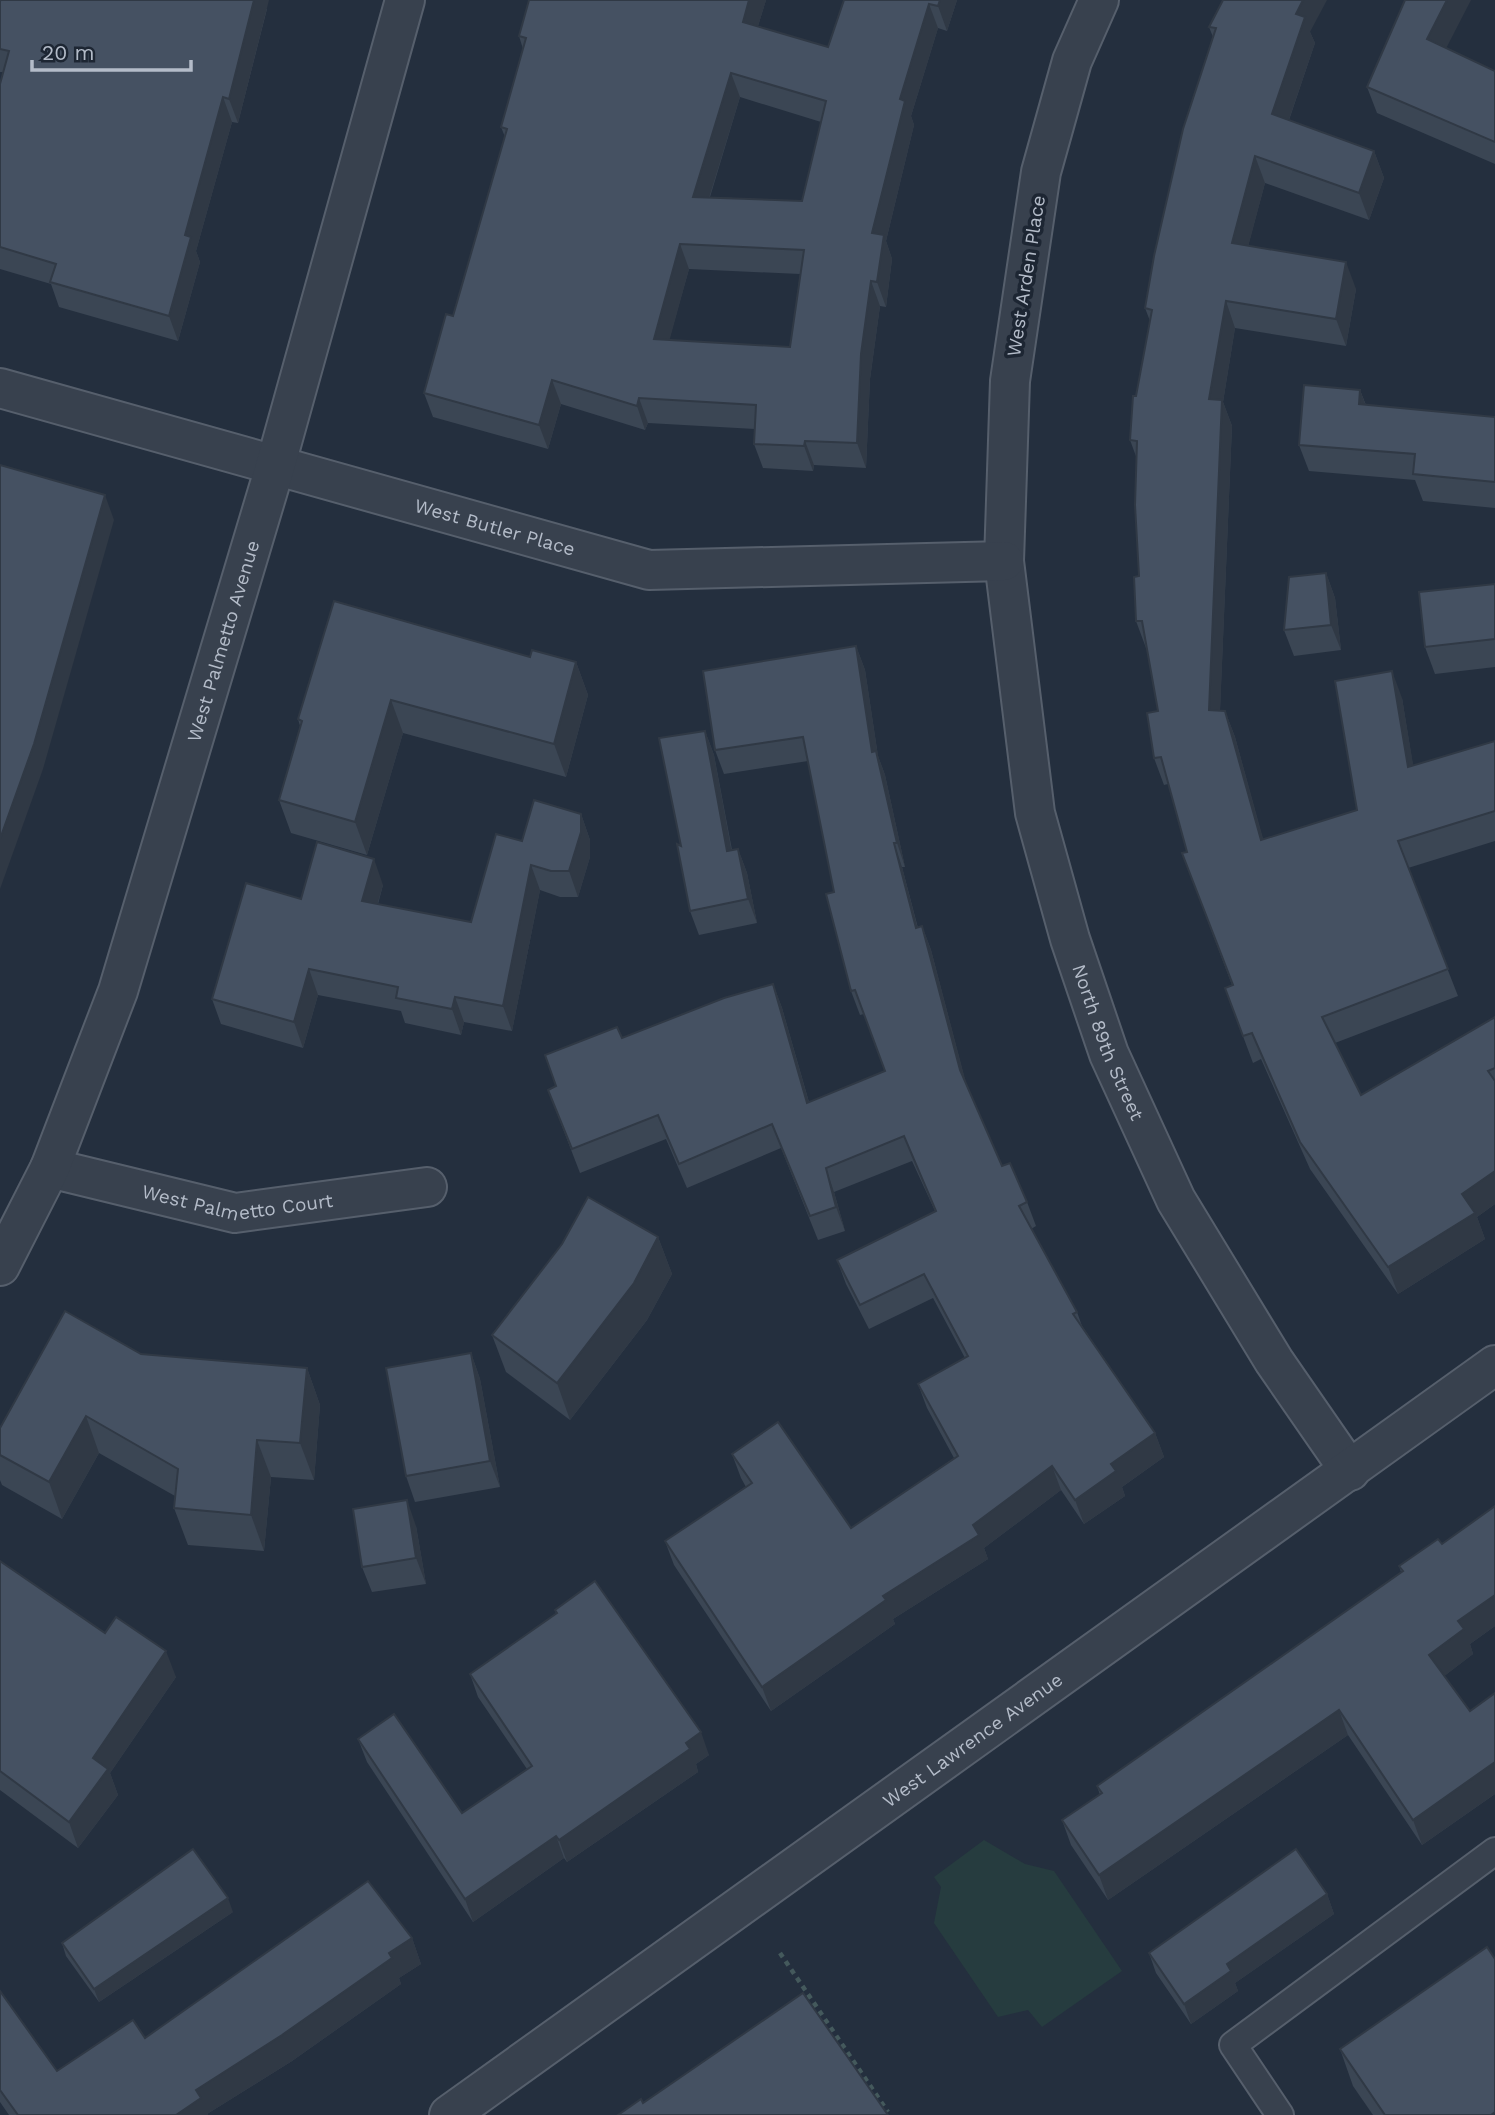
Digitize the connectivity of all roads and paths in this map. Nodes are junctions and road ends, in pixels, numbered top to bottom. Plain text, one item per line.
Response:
1 (405, 0) edge
2 (1099, 0) edge
3 (0, 388) edge
4 (275, 467) junction
5 (1004, 561) junction
6 (50, 1168) junction
7 (427, 1187) dead end
8 (0, 1266) edge
9 (1495, 1365) edge
10 (1349, 1471) junction
11 (1495, 1851) edge
12 (780, 1953) dead end
13 (888, 2112) edge
14 (449, 2115) edge
15 (1280, 2115) edge

1 - 4 street, West Palmetto Avenue
2 - 5 street, West Arden Place
3 - 4 street, West Butler Place
4 - 5 street, West Butler Place
4 - 6 street, West Palmetto Avenue
5 - 10 street, North 89th Street
6 - 7 street, West Palmetto Court
6 - 8 street, West Palmetto Avenue
9 - 10 street, West Lawrence Avenue
10 - 14 street, West Lawrence Avenue
11 - 15 lane
12 - 13 path

